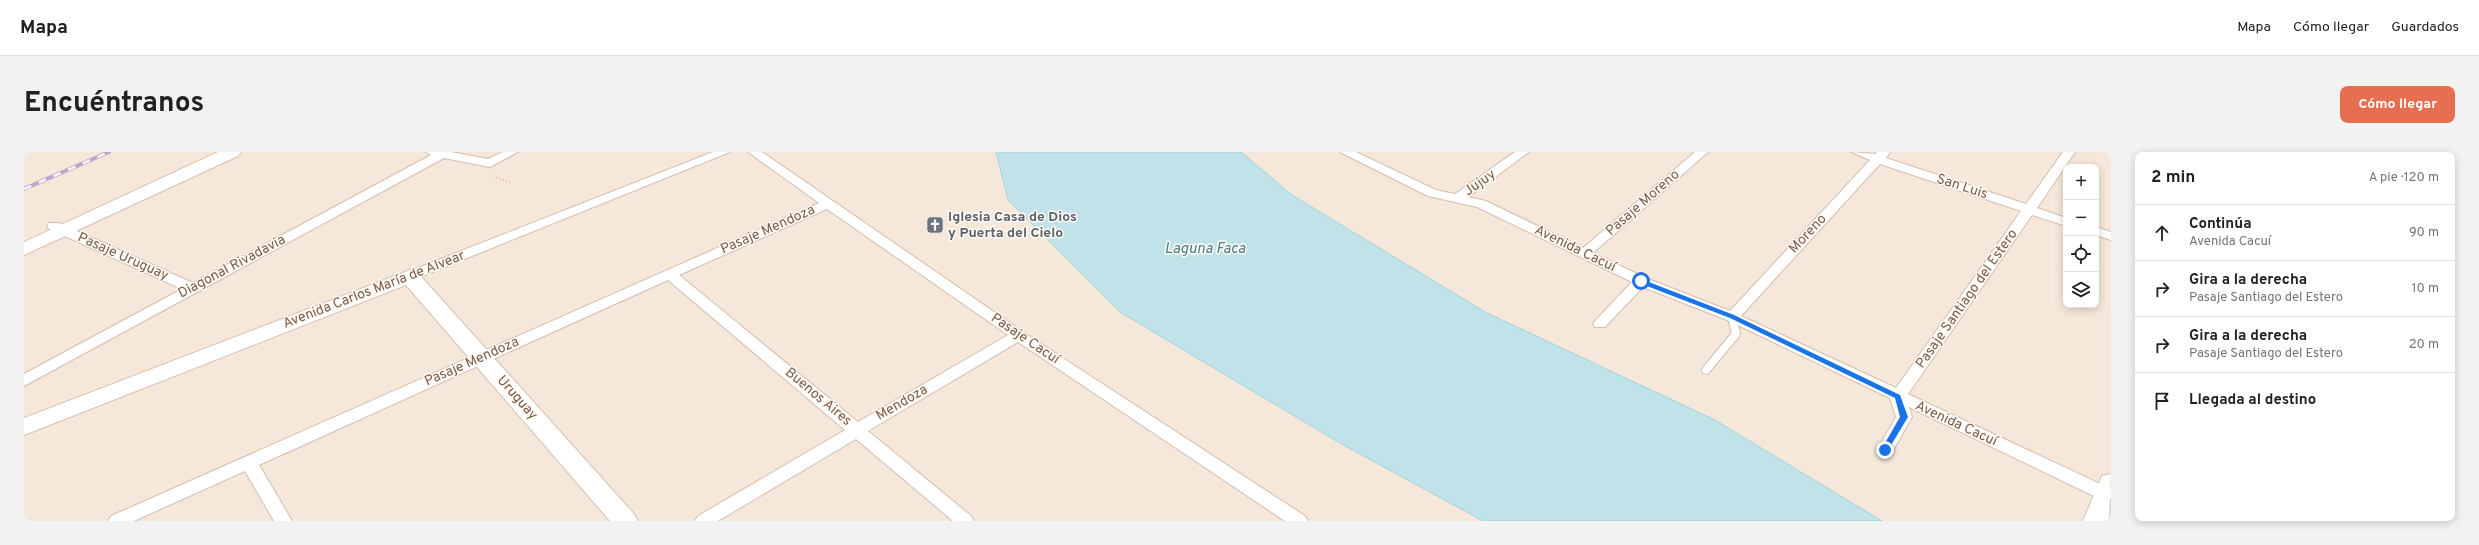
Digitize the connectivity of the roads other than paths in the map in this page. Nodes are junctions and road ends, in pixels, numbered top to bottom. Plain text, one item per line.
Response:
1 (216, 152) edge
2 (232, 152) edge
3 (512, 152) edge
4 (724, 152) edge
5 (754, 152) edge
6 (1346, 152) edge
7 (1523, 152) edge
8 (1702, 152) edge
9 (1857, 152) edge
10 (2069, 152) edge
11 (436, 153) edge
12 (1881, 155) edge
13 (1456, 200) junction
14 (827, 204) junction
15 (2029, 210) junction
16 (2063, 221) edge
17 (59, 228) junction
18 (2099, 232) edge
19 (2111, 236) edge
20 (24, 240) edge
21 (24, 249) edge
22 (1584, 254) junction
23 (669, 274) junction
24 (410, 276) junction
25 (1641, 281) junction
26 (192, 288) junction
27 (1732, 317) junction
28 (1600, 324) dead end
29 (1018, 334) junction
30 (482, 358) junction
31 (1706, 370) dead end
32 (24, 381) edge
33 (1898, 397) junction
34 (24, 426) edge
35 (857, 430) junction
36 (1885, 450) dead end
37 (249, 462) junction
38 (2109, 488) edge
39 (1289, 519) edge
40 (117, 521) edge
41 (283, 521) edge
42 (625, 521) edge
43 (704, 521) edge
44 (965, 521) edge
45 (2096, 521) edge

1 - 17 street
2 - 17 street
3 - 11 street
4 - 24 street, Avenida Carlos María de Alvear
5 - 14 street, Pasaje Cacuí
6 - 13 street, Avenida Cacuí
7 - 13 street, Jujuy
8 - 22 street, Pasaje Moreno
9 - 12 street, San Luis
10 - 15 street, Pasaje Santiago del Estero
11 - 26 street, Diagonal Rivadavia
12 - 15 street, San Luis
12 - 27 street, Moreno
13 - 22 street, Avenida Cacuí
14 - 23 street, Pasaje Mendoza
14 - 29 street, Pasaje Cacuí
15 - 16 street, San Luis
15 - 33 street, Pasaje Santiago del Estero
17 - 20 street
17 - 21 street
17 - 26 street, Pasaje Uruguay
18 - 19 street
22 - 25 street, Avenida Cacuí
23 - 30 street, Pasaje Mendoza
23 - 35 street, Buenos Aires
24 - 30 street, Uruguay
24 - 34 street, Avenida Carlos María de Alvear
25 - 27 street, Avenida Cacuí
25 - 28 street
26 - 32 street, Diagonal Rivadavia
27 - 31 lane
27 - 33 street, Avenida Cacuí
29 - 35 street, Mendoza
29 - 39 street, Pasaje Cacuí
30 - 37 street, Pasaje Mendoza
30 - 42 street, Uruguay
33 - 36 street
33 - 38 street, Avenida Cacuí
35 - 43 street, Mendoza
35 - 44 street, Buenos Aires
37 - 40 street, Pasaje Mendoza
37 - 41 street
38 - 45 street

